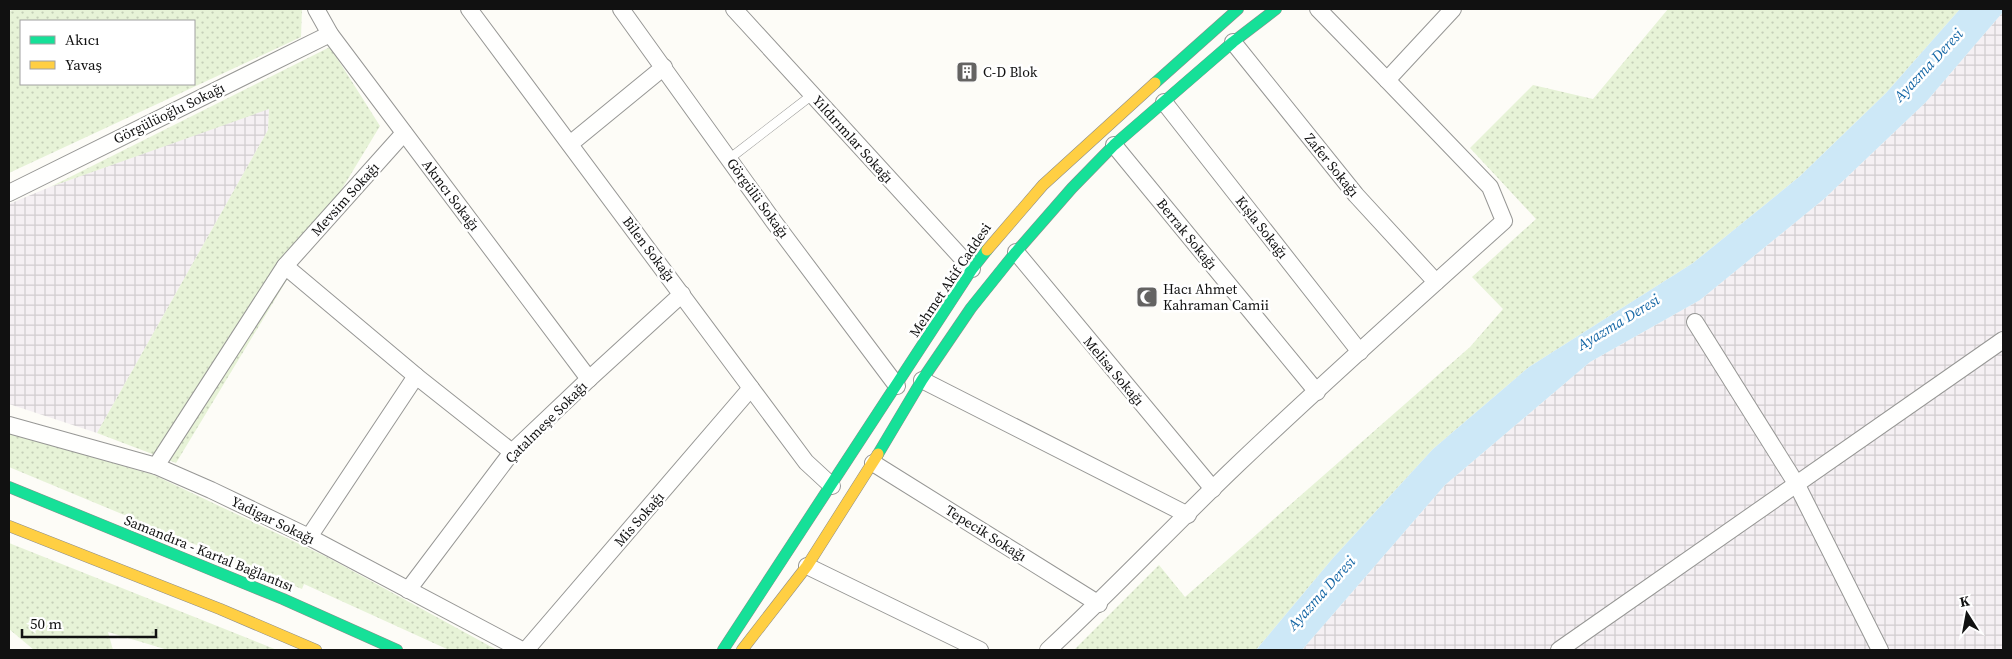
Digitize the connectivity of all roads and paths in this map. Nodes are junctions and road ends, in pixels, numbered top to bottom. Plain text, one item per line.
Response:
1 (316, 9) edge
2 (469, 9) edge
3 (621, 9) edge
4 (734, 9) edge
5 (1238, 9) edge
6 (1276, 9) edge
7 (1318, 9) edge
8 (1453, 9) edge
9 (330, 34) junction
10 (1233, 42) junction
11 (664, 67) junction
12 (1387, 80) junction
13 (1144, 94) junction
14 (812, 95) junction
15 (1164, 102) junction
16 (404, 133) junction
17 (570, 144) junction
18 (1114, 145) junction
19 (729, 159) junction
20 (9, 193) edge
21 (1016, 252) junction
22 (285, 266) junction
23 (972, 269) junction
24 (1436, 282) junction
25 (682, 294) junction
26 (1695, 322) dead end
27 (2003, 340) edge
28 (1360, 352) junction
29 (416, 376) junction
30 (589, 379) junction
31 (922, 380) junction
32 (897, 386) junction
33 (751, 388) junction
34 (1317, 392) junction
35 (9, 425) edge
36 (512, 452) junction
37 (873, 463) junction
38 (156, 466) junction
39 (1797, 485) junction
40 (832, 486) junction
41 (9, 487) edge
42 (1213, 489) junction
43 (1188, 515) junction
44 (9, 526) edge
45 (309, 537) junction
46 (807, 566) junction
47 (408, 590) junction
48 (1099, 604) junction
49 (316, 650) edge
50 (396, 650) edge
51 (522, 650) edge
52 (526, 650) edge
53 (723, 650) edge
54 (742, 650) edge
55 (980, 650) edge
56 (1048, 650) edge
57 (1559, 650) edge
58 (1880, 650) edge

1 - 9 street, Akıncı Sokağı
2 - 17 street, Bilen Sokağı
3 - 11 street, Görgülü Sokağı
4 - 14 street, Yıldırımlar Sokağı
5 - 13 main road, Mehmet Akif Caddesi
6 - 10 main road
7 - 12 street
8 - 12 street
9 - 16 street, Akıncı Sokağı
9 - 20 street, Görgülüoğlu Sokağı
10 - 15 main road
10 - 24 street, Zafer Sokağı
11 - 17 street
11 - 19 street, Görgülü Sokağı
12 - 24 street
13 - 15 main road
13 - 23 main road, Mehmet Akif Caddesi
14 - 19 lane
14 - 23 street, Yıldırımlar Sokağı
15 - 18 main road
15 - 28 street, Kışla Sokağı
16 - 22 street, Mevsim Sokağı
16 - 30 street, Akıncı Sokağı
17 - 25 street, Bilen Sokağı
18 - 21 main road
18 - 34 street, Berrak Sokağı
19 - 32 street, Görgülü Sokağı
21 - 31 main road
21 - 42 street, Melisa Sokağı
22 - 29 street
22 - 38 street, Mevsim Sokağı
23 - 32 main road, Mehmet Akif Caddesi
24 - 28 street
25 - 30 street, Çatalmeşe Sokağı
25 - 33 street, Bilen Sokağı
26 - 39 street
27 - 39 street
28 - 34 street
29 - 36 street
29 - 45 street
30 - 36 street, Çatalmeşe Sokağı
31 - 32 main road
31 - 37 main road
31 - 43 street
32 - 40 main road, Mehmet Akif Caddesi
33 - 40 street, Bilen Sokağı
33 - 52 street, Mis Sokağı
34 - 42 street
35 - 38 street, Yadigar Sokağı
36 - 47 street, Çatalmeşe Sokağı
37 - 46 main road
37 - 48 street, Tepecik Sokağı
38 - 45 street, Yadigar Sokağı
39 - 57 street
39 - 58 street
40 - 53 main road, Mehmet Akif Caddesi
41 - 50 main road, Samandıra - Kartal Bağlantısı
42 - 43 street
43 - 48 street
44 - 49 main road
45 - 47 street, Yadigar Sokağı
46 - 54 main road
46 - 55 street
47 - 51 street, Yadigar Sokağı
48 - 56 street

